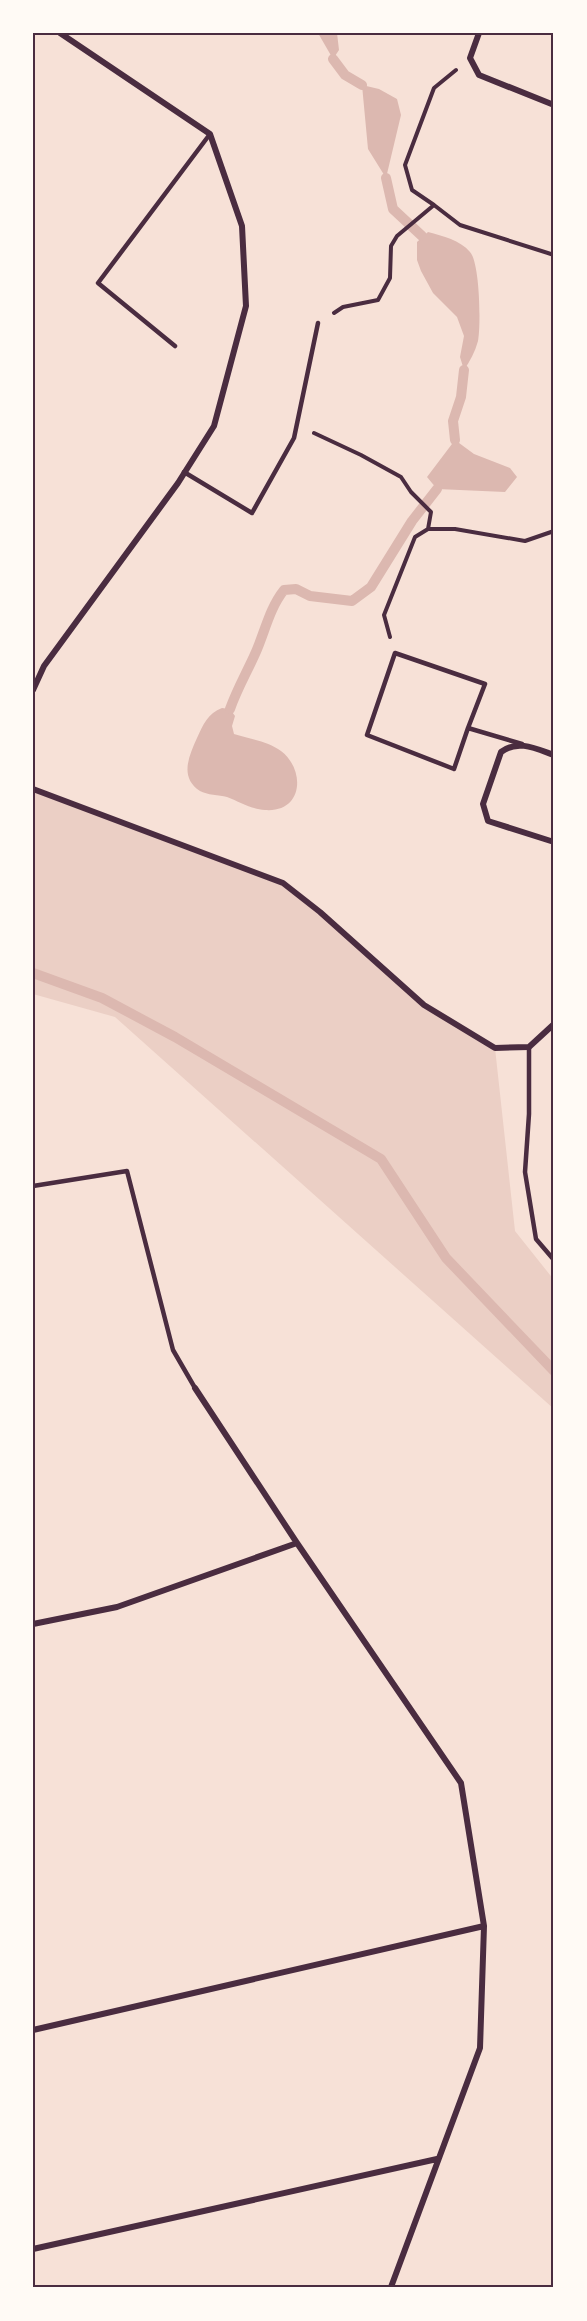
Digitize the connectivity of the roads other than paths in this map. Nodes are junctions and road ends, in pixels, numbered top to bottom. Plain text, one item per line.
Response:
1 (479, 33) edge
2 (62, 34) edge
3 (554, 105) edge
4 (210, 134) junction
5 (318, 323) road end
6 (176, 346) dead end
7 (184, 472) junction
8 (33, 690) edge
9 (468, 728) junction
10 (525, 745) junction
11 (554, 755) edge
12 (33, 789) edge
13 (554, 842) edge
14 (554, 1024) edge
15 (529, 1047) junction
16 (33, 1186) edge
17 (554, 1260) edge
18 (195, 1388) joint
19 (297, 1543) junction
20 (33, 1624) edge
21 (484, 1926) junction
22 (33, 2030) edge
23 (437, 2159) junction
24 (33, 2249) edge
25 (391, 2287) edge

1 - 3 street
2 - 4 street
4 - 6 lane
4 - 7 street
5 - 7 lane
7 - 8 street
9 - 9 lane
9 - 10 lane
10 - 11 street
10 - 13 street
12 - 15 street
14 - 15 street
15 - 17 lane
16 - 18 lane
18 - 19 street
19 - 20 street
19 - 21 street
21 - 22 street
21 - 23 street
23 - 24 street
23 - 25 street

